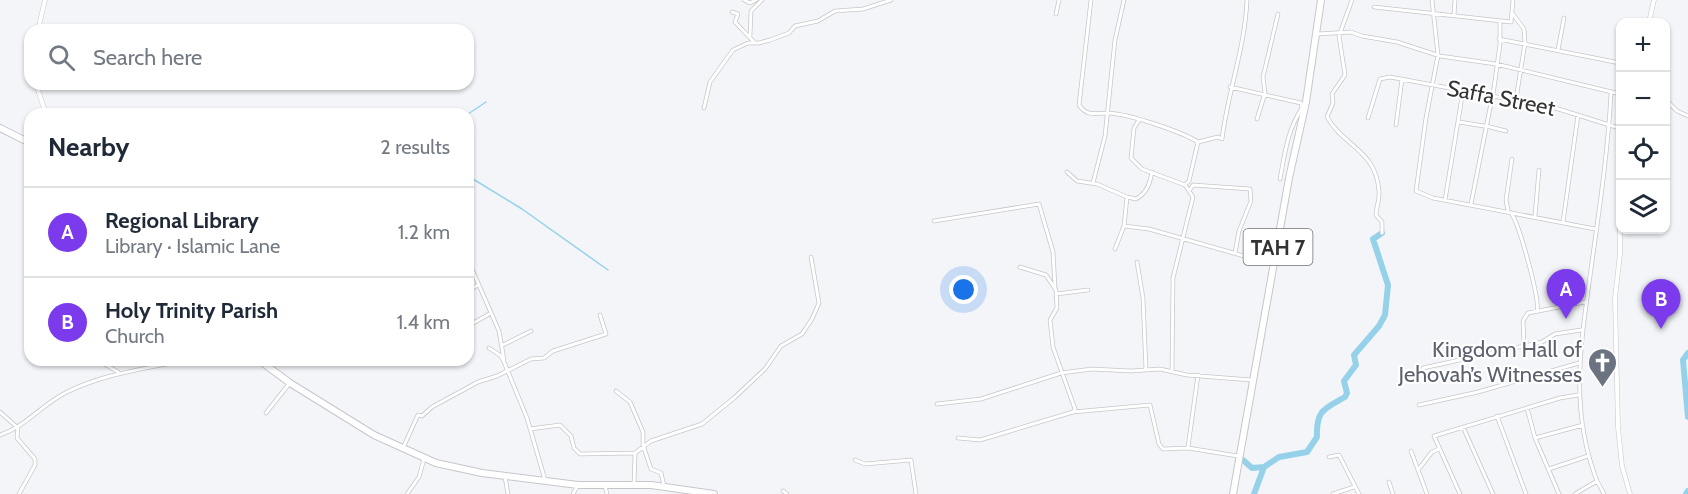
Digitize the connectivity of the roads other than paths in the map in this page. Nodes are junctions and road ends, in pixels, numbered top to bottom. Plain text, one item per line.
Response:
1 (45, 0) edge
2 (744, 0) edge
3 (756, 0) edge
4 (762, 0) edge
5 (891, 0) edge
6 (1059, 0) edge
7 (1091, 0) edge
8 (1124, 0) edge
9 (1247, 0) edge
10 (1321, 0) edge
11 (1352, 0) edge
12 (1432, 0) edge
13 (1455, 0) edge
14 (1513, 0) edge
15 (1654, 0) edge
16 (1374, 7) dead end
17 (732, 12) dead end
18 (1510, 12) junction
19 (1432, 13) junction
20 (1056, 14) dead end
21 (1278, 14) dead end
22 (1454, 15) junction
23 (1564, 18) dead end
24 (1650, 18) edge
25 (1500, 21) junction
26 (39, 24) edge
27 (1340, 33) junction
28 (1317, 34) junction
29 (750, 36) junction
30 (1499, 39) junction
31 (754, 42) junction
32 (1525, 43) junction
33 (1558, 50) junction
34 (1438, 55) junction
35 (1616, 62) edge
36 (1496, 64) junction
37 (1520, 71) junction
38 (1402, 79) junction
39 (1432, 85) junction
40 (1230, 87) junction
41 (38, 90) edge
42 (1463, 91) junction
43 (1265, 93) junction
44 (1611, 93) junction
45 (1616, 94) edge
46 (1491, 96) junction
47 (1516, 99) junction
48 (1303, 102) junction
49 (1670, 105) edge
50 (44, 108) edge
51 (704, 108) dead end
52 (1108, 113) junction
53 (1578, 115) junction
54 (1688, 116) edge
55 (1368, 118) dead end
56 (1140, 119) junction
57 (1257, 119) dead end
58 (1459, 122) junction
59 (1396, 125) dead end
60 (1485, 126) junction
61 (1610, 126) junction
62 (1616, 127) edge
63 (0, 128) edge
64 (1506, 131) dead end
65 (24, 140) edge
66 (1198, 142) junction
67 (1512, 159) dead end
68 (1539, 170) dead end
69 (1067, 172) dead end
70 (1152, 172) junction
71 (1280, 179) dead end
72 (1189, 181) junction
73 (1094, 183) junction
74 (1185, 185) junction
75 (1193, 185) junction
76 (1189, 191) junction
77 (1127, 197) junction
78 (1445, 200) junction
79 (1471, 204) junction
80 (1509, 211) junction
81 (1535, 216) junction
82 (934, 221) dead end
83 (1563, 222) junction
84 (1124, 226) junction
85 (1595, 229) junction
86 (1382, 233) dead end
87 (1620, 234) edge
88 (1183, 239) junction
89 (1115, 249) dead end
90 (1234, 253) junction
91 (811, 257) dead end
92 (1275, 261) junction
93 (1137, 262) dead end
94 (1020, 267) dead end
95 (474, 275) edge
96 (478, 285) junction
97 (474, 287) edge
98 (1055, 289) junction
99 (1088, 290) dead end
100 (1056, 294) junction
101 (1585, 302) junction
102 (1537, 311) junction
103 (491, 313) junction
104 (600, 315) dead end
105 (474, 323) edge
106 (1581, 330) junction
107 (531, 331) dead end
108 (503, 345) junction
109 (1524, 345) junction
110 (489, 348) dead end
111 (504, 362) junction
112 (1579, 363) junction
113 (109, 366) edge
114 (152, 366) edge
115 (267, 366) edge
116 (1422, 368) dead end
117 (507, 371) junction
118 (1146, 371) junction
119 (1172, 371) junction
120 (120, 372) junction
121 (1061, 373) junction
122 (1198, 375) junction
123 (1252, 380) junction
124 (290, 383) junction
125 (616, 391) dead end
126 (1579, 395) junction
127 (937, 404) dead end
128 (1419, 405) dead end
129 (1527, 408) junction
130 (0, 412) edge
131 (1074, 412) junction
132 (266, 413) dead end
133 (1497, 416) junction
134 (1583, 425) junction
135 (1463, 427) junction
136 (18, 428) junction
137 (530, 429) junction
138 (0, 435) edge
139 (958, 438) dead end
140 (1534, 438) junction
141 (643, 445) junction
142 (1188, 448) junction
143 (1438, 449) junction
144 (402, 450) junction
145 (1411, 451) dead end
146 (635, 453) junction
147 (1238, 456) junction
148 (1588, 456) junction
149 (1329, 457) dead end
150 (424, 459) junction
151 (855, 460) dead end
152 (1549, 469) junction
153 (1418, 470) junction
154 (504, 476) junction
155 (545, 480) junction
156 (1597, 481) junction
157 (1389, 482) dead end
158 (578, 485) junction
159 (634, 485) junction
160 (605, 486) junction
161 (664, 486) junction
162 (1354, 487) junction
163 (783, 490) dead end
164 (19, 494) edge
165 (407, 494) edge
166 (508, 494) edge
167 (573, 494) edge
168 (607, 494) edge
169 (714, 494) edge
170 (787, 494) edge
171 (916, 494) edge
172 (1233, 494) edge
173 (1333, 494) edge
174 (1359, 494) edge
175 (1393, 494) edge
176 (1427, 494) edge
177 (1460, 494) edge
178 (1493, 494) edge
179 (1526, 494) edge
180 (1559, 494) edge
181 (1575, 494) edge
182 (1604, 494) edge
183 (1630, 494) edge

1 - 26 street
2 - 3 street
4 - 29 street
5 - 31 street
6 - 20 street
7 - 52 street
8 - 52 street
9 - 40 street
10 - 28 highway, TAH 7
11 - 27 street
12 - 19 street
13 - 22 street
14 - 18 street
15 - 24 street
16 - 19 street
17 - 29 street
18 - 25 street
18 - 32 street
19 - 22 street
19 - 34 street
21 - 43 street
22 - 25 street
23 - 33 street
25 - 30 street
27 - 28 street
27 - 34 street
27 - 86 street
28 - 48 highway, TAH 7
29 - 31 street
30 - 32 street
30 - 36 street
31 - 51 street
32 - 33 street
32 - 37 street
33 - 35 street
34 - 36 street
34 - 39 street
36 - 37 street
36 - 46 street
37 - 44 street
37 - 47 street
38 - 39 street, Saffa Street
38 - 55 street, Saffa Street
38 - 59 street
39 - 42 street, Saffa Street
39 - 78 street
40 - 43 street
40 - 66 street
41 - 50 street
42 - 46 street, Saffa Street
42 - 58 street
43 - 48 street
43 - 57 street
44 - 45 street
44 - 61 street
46 - 47 street, Saffa Street
46 - 60 street
47 - 53 street, Saffa Street
48 - 71 street
48 - 92 highway, TAH 7
49 - 54 street
52 - 56 street
52 - 73 street
53 - 61 street, Saffa Street
53 - 83 street
56 - 66 street
56 - 70 street
58 - 60 street
58 - 78 street
60 - 64 street
60 - 79 street
61 - 62 street, Saffa Street
61 - 85 street
63 - 65 highway
66 - 72 street
67 - 80 street
68 - 81 street
69 - 73 street
70 - 74 street
70 - 77 street
72 - 74 street
72 - 75 street
73 - 77 street
74 - 76 street
75 - 76 street
75 - 90 street
76 - 88 street
77 - 84 street
78 - 79 street
79 - 80 street
80 - 81 street
80 - 102 street
81 - 83 street
82 - 98 street
83 - 85 street
84 - 88 street
84 - 89 street
85 - 101 street
87 - 183 street
88 - 90 street
88 - 119 street
90 - 92 street
91 - 141 street
92 - 123 highway, TAH 7
93 - 118 street
94 - 98 street
95 - 96 street
96 - 97 street
96 - 103 street
98 - 100 street
99 - 100 street
100 - 121 street
101 - 102 street
101 - 106 street
102 - 109 street
103 - 105 street
103 - 108 street
104 - 117 street
106 - 109 street
106 - 112 street
107 - 108 street
108 - 111 street
109 - 116 street
110 - 111 street
111 - 117 street
112 - 126 street
112 - 128 street
113 - 120 street
114 - 120 street
115 - 124 highway
117 - 137 street
117 - 144 street
118 - 119 street
118 - 121 street
119 - 122 street
120 - 136 street
121 - 127 street
121 - 131 street
122 - 123 street
122 - 142 street
123 - 147 highway, TAH 7
124 - 132 street
124 - 144 highway
125 - 141 street
126 - 129 street
126 - 134 street
129 - 133 street
129 - 140 street
130 - 136 street
131 - 139 street
131 - 142 street
133 - 135 street
133 - 179 street
134 - 140 street
134 - 148 street
135 - 143 street
135 - 178 street
136 - 138 street
136 - 164 street
137 - 146 street
137 - 155 street
140 - 152 street
141 - 146 street
141 - 161 street
142 - 147 street
143 - 153 street
143 - 177 street
144 - 150 highway
145 - 153 street
146 - 159 street
147 - 172 highway, TAH 7
148 - 152 street
148 - 156 street
149 - 162 street
150 - 154 highway
150 - 165 street
151 - 171 street
152 - 180 street
153 - 176 street
154 - 155 highway
154 - 166 street
155 - 158 highway
156 - 181 street
156 - 182 street
157 - 175 street
158 - 160 highway
158 - 167 street
159 - 160 highway
159 - 161 highway
160 - 168 street
161 - 169 highway
162 - 173 street
162 - 174 street
163 - 170 street

